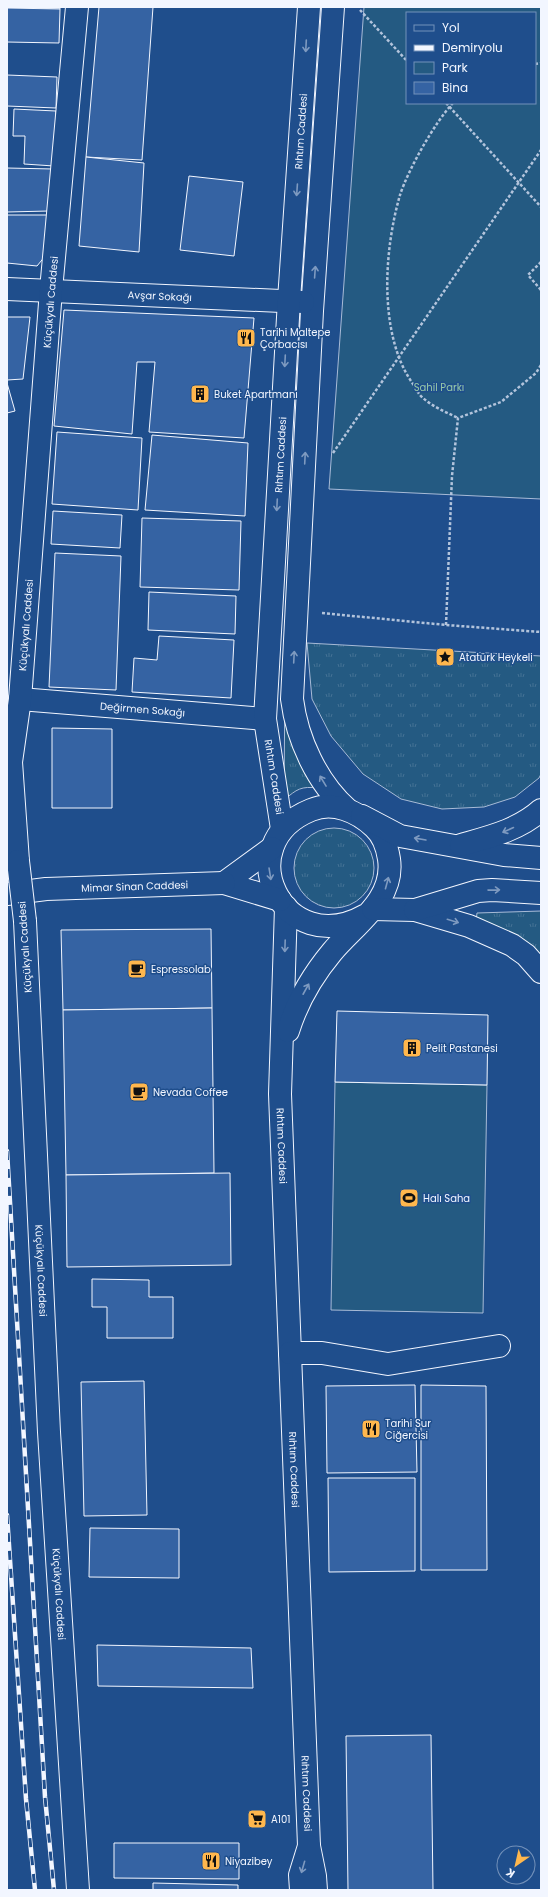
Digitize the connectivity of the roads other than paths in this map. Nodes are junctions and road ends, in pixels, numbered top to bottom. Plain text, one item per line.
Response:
1 (77, 7) edge
2 (309, 7) edge
3 (333, 7) edge
4 (7, 289) edge
5 (51, 290) junction
6 (289, 300) junction
7 (313, 303) junction
8 (7, 655) edge
9 (20, 700) junction
10 (265, 719) junction
11 (541, 810) edge
12 (355, 813) junction
13 (277, 838) junction
14 (458, 846) junction
15 (541, 858) edge
16 (224, 882) junction
17 (541, 892) edge
18 (7, 894) edge
19 (283, 904) junction
20 (415, 910) junction
21 (369, 912) junction
22 (541, 972) edge
23 (280, 1094) junction
24 (499, 1346) dead end
25 (290, 1353) junction
26 (309, 1846) junction
27 (78, 1890) edge
28 (301, 1890) edge
29 (316, 1890) edge

1 - 5 main road, Küçükyalı Caddesi
2 -> 6 main road, Rıhtım Caddesi
7 -> 3 main road
4 - 5 main road, Avşar Sokağı
5 - 6 main road, Avşar Sokağı
5 - 9 main road, Küçükyalı Caddesi
6 - 7 main road, Avşar Sokağı
6 -> 10 main road, Rıhtım Caddesi
12 -> 7 main road
8 - 9 main road
9 - 10 main road, Değirmen Sokağı
9 - 27 main road, Küçükyalı Caddesi, bridge
10 - 13 main road, Rıhtım Caddesi
11 -> 14 main road
12 - 13 main road
14 -> 12 main road
21 -> 12 main road
13 - 16 main road
13 -> 19 main road
14 - 15 main road
16 - 18 main road, Mimar Sinan Caddesi
16 - 19 main road
20 -> 17 main road
19 - 21 main road
19 -> 23 main road, Rıhtım Caddesi
20 - 21 main road
20 -> 22 main road
23 -> 21 main road, Rıhtım Caddesi
23 - 25 main road, Rıhtım Caddesi
24 - 25 main road
25 - 26 main road, Rıhtım Caddesi
26 -> 28 main road, Rıhtım Caddesi
26 - 29 main road, Rıhtım Caddesi

